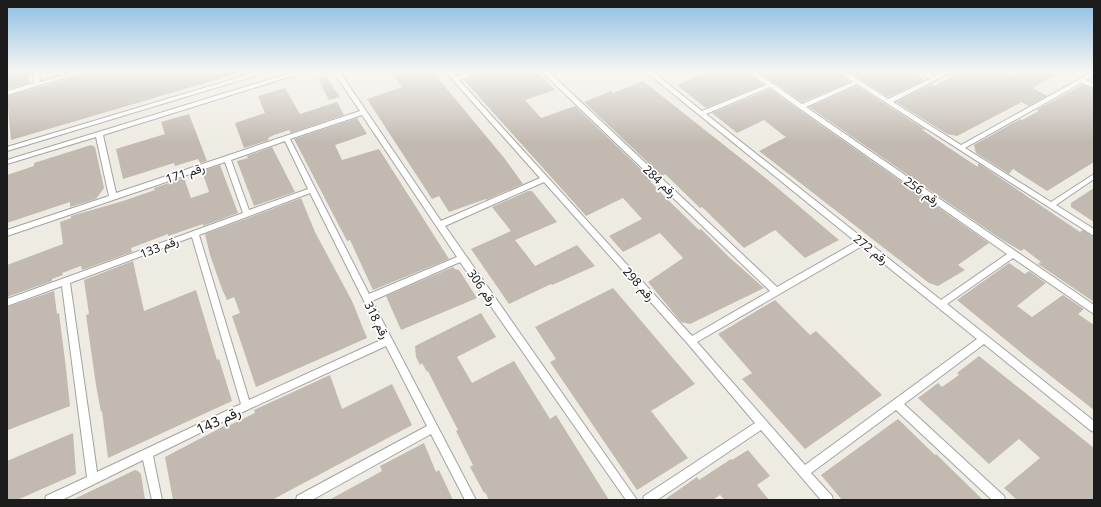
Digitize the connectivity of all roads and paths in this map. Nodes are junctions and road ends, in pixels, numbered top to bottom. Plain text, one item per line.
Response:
1 (191, 95) edge
2 (230, 95) edge
3 (352, 95) edge
4 (469, 95) edge
5 (568, 95) edge
6 (677, 95) edge
7 (747, 95) edge
8 (784, 95) edge
9 (829, 95) edge
10 (876, 95) edge
11 (902, 95) edge
12 (1055, 95) edge
13 (887, 102) junction
14 (801, 107) junction
15 (364, 112) junction
16 (701, 114) junction
17 (99, 134) junction
18 (287, 139) junction
19 (960, 148) junction
20 (7, 149) edge
21 (227, 159) junction
22 (7, 162) edge
23 (1094, 176) edge
24 (545, 179) junction
25 (312, 190) junction
26 (113, 197) junction
27 (1051, 205) junction
28 (247, 214) junction
29 (440, 225) junction
30 (1094, 232) edge
31 (7, 233) edge
32 (195, 233) junction
33 (862, 242) junction
34 (1012, 254) junction
35 (462, 258) junction
36 (66, 282) junction
37 (776, 292) junction
38 (367, 299) junction
39 (7, 304) edge
40 (940, 304) junction
41 (1094, 310) edge
42 (984, 339) junction
43 (388, 341) junction
44 (691, 341) junction
45 (896, 403) junction
46 (246, 406) junction
47 (762, 424) junction
48 (434, 427) junction
49 (1094, 427) edge
50 (148, 453) junction
51 (804, 472) junction
52 (93, 479) junction
53 (50, 500) edge
54 (157, 500) edge
55 (301, 500) edge
56 (470, 500) edge
57 (632, 500) edge
58 (648, 500) edge
59 (828, 500) edge
60 (1000, 500) edge

1 - 20 street
2 - 17 street
3 - 15 street, رقم 306
4 - 24 street, رقم 298
5 - 37 street, رقم 284
6 - 16 street, رقم 272
7 - 16 street
8 - 14 street, رقم 256
9 - 14 street
10 - 13 street
11 - 13 street
12 - 19 street
13 - 19 street
14 - 34 street, رقم 256
15 - 18 street, رقم 171
15 - 29 street, رقم 306
16 - 33 street, رقم 272
17 - 22 street
17 - 26 street
18 - 21 street, رقم 171
18 - 25 street, رقم 318
19 - 27 street
21 - 26 street, رقم 171
21 - 28 street
23 - 27 street
24 - 29 street
24 - 44 street, رقم 298
25 - 28 street, رقم 133
25 - 38 street, رقم 318
26 - 31 street, رقم 171
27 - 30 street
28 - 32 street, رقم 133
29 - 35 street, رقم 306
32 - 36 street, رقم 133
32 - 46 street
33 - 37 street
33 - 40 street, رقم 272
34 - 40 street
34 - 41 street, رقم 256
35 - 38 street
35 - 57 street, رقم 306
36 - 39 street, رقم 133
36 - 52 street
37 - 44 street
38 - 43 street, رقم 318
40 - 42 street, رقم 272
42 - 45 street
42 - 49 street, رقم 272
43 - 46 street, رقم 143
43 - 48 street, رقم 318
44 - 47 street, رقم 298
45 - 51 street
45 - 60 street
46 - 50 street, رقم 143
47 - 51 street, رقم 298
47 - 58 street
48 - 55 street
48 - 56 street, رقم 318
50 - 52 street, رقم 143
50 - 54 street
51 - 59 street, رقم 298
52 - 53 street, رقم 143

